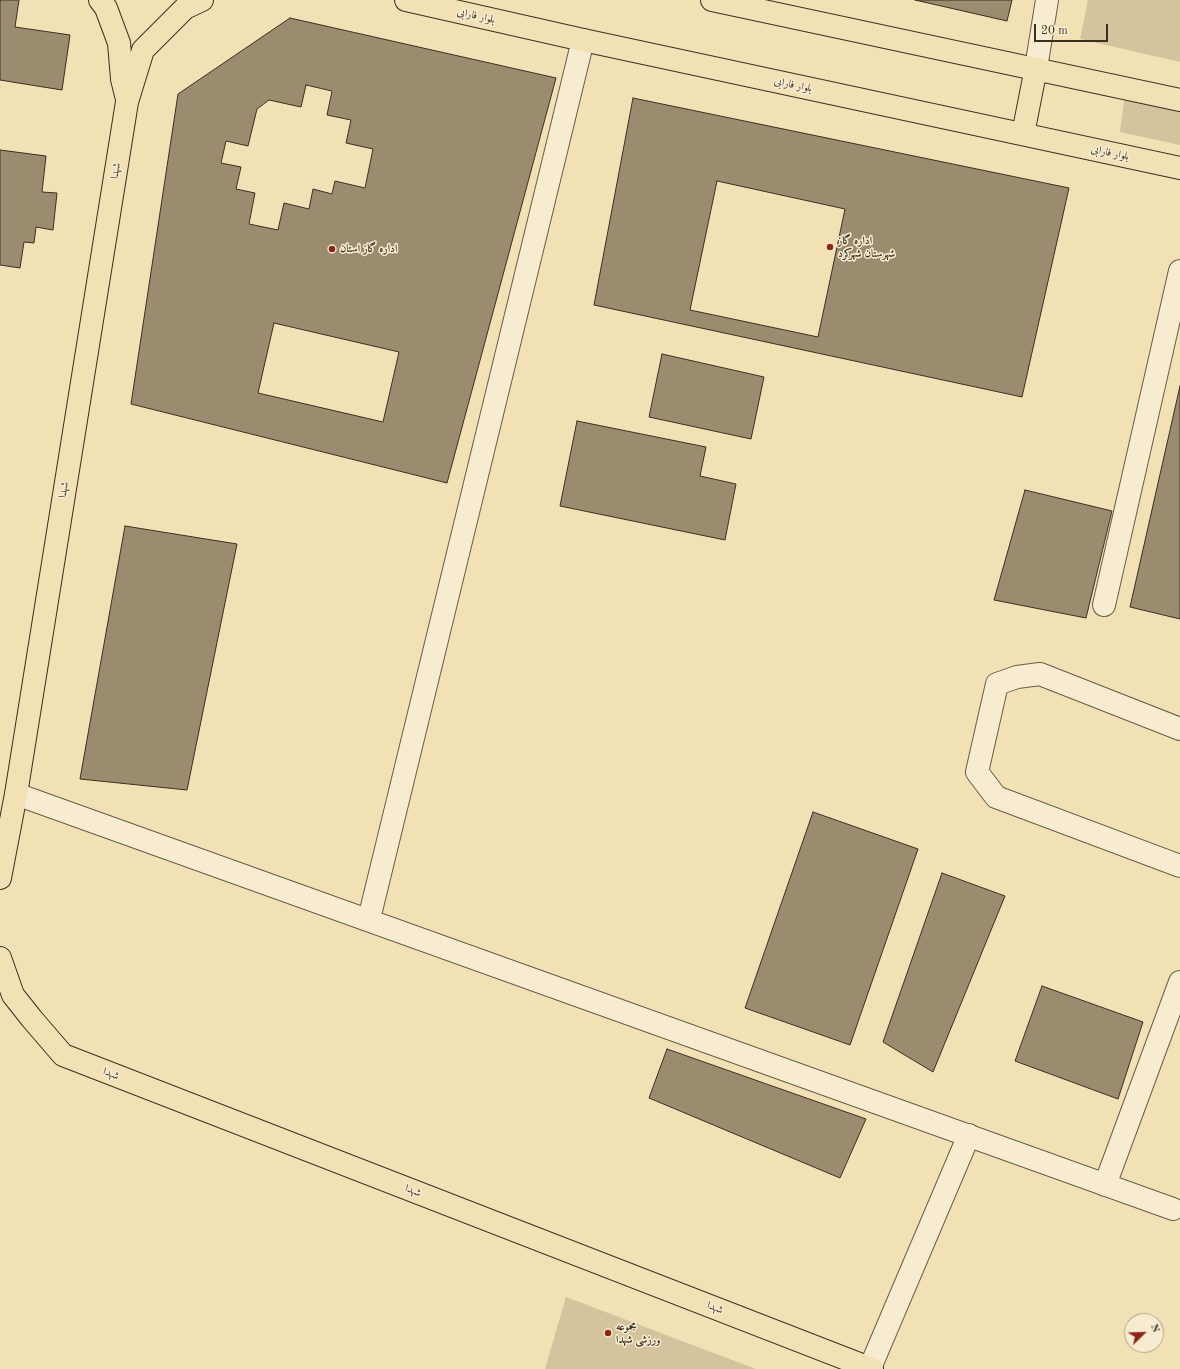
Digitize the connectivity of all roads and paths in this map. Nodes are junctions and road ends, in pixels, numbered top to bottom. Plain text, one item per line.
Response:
1 (100, 0) edge
2 (202, 0) edge
3 (406, 0) edge
4 (712, 0) edge
5 (1048, 0) edge
6 (583, 40) junction
7 (1036, 68) junction
8 (1180, 100) edge
9 (127, 102) junction
10 (1023, 134) junction
11 (1180, 168) edge
12 (1180, 271) edge
13 (1104, 605) dead end
14 (1180, 729) edge
15 (16, 794) junction
16 (1180, 866) edge
17 (0, 878) edge
18 (369, 919) junction
19 (0, 958) edge
20 (1180, 982) edge
21 (969, 1135) junction
22 (1105, 1185) junction
23 (1173, 1209) dead end
24 (871, 1369) edge

1 - 9 main road, شهدا
2 - 9 main road, شهدا
3 - 6 main road, بلوار فارابی
4 - 7 main road
5 - 7 street
6 - 10 main road, بلوار فارابی
6 - 18 street
7 - 8 main road
7 - 10 main road
9 - 15 main road, شهدا
10 - 11 main road, بلوار فارابی
12 - 13 street
14 - 16 street
15 - 17 main road, شهدا
15 - 18 street
18 - 21 street
19 - 24 main road, شهدا
20 - 22 street
21 - 22 street
21 - 24 street
22 - 23 street

